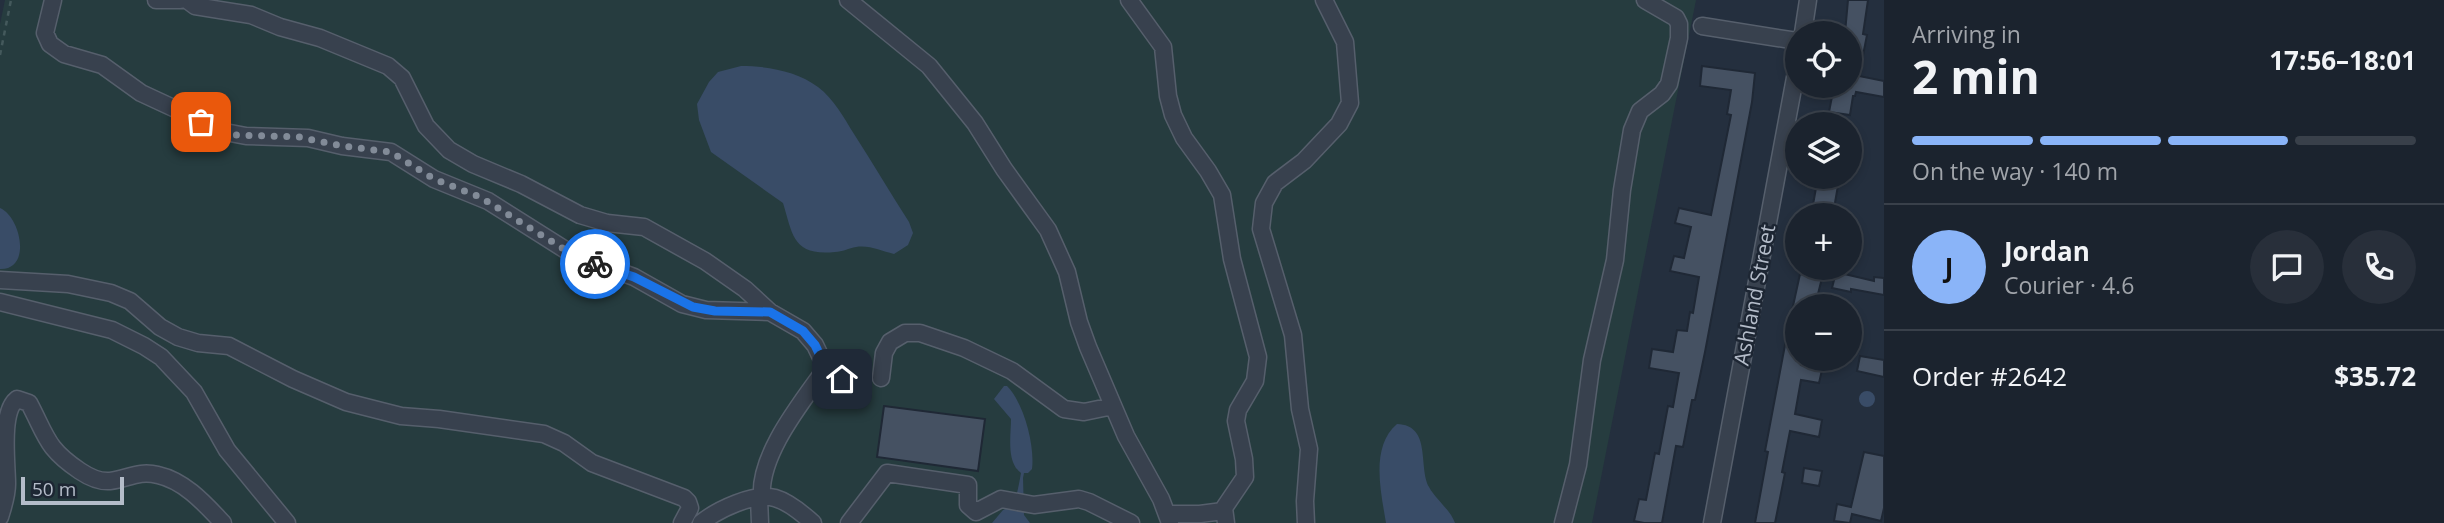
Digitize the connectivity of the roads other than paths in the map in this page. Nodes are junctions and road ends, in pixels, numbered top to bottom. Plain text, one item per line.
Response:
1 (53, 0) edge
2 (156, 0) edge
3 (180, 0) edge
4 (187, 0) edge
5 (848, 0) edge
6 (1129, 0) edge
7 (1324, 0) edge
8 (1645, 0) edge
9 (1808, 0) edge
10 (1805, 21) edge
11 (1702, 26) dead end
12 (1785, 39) edge
13 (1791, 98) edge
14 (0, 280) edge
15 (0, 302) edge
16 (770, 312) junction
17 (826, 368) junction
18 (881, 378) dead end
19 (857, 391) dead end
20 (1113, 405) junction
21 (761, 498) junction
22 (0, 517) edge
23 (975, 517) edge
24 (1224, 517) edge
25 (1168, 518) edge
26 (222, 523) edge
27 (286, 523) edge
28 (682, 523) edge
29 (701, 523) edge
30 (760, 523) edge
31 (813, 523) edge
32 (849, 523) edge
33 (1130, 523) edge
34 (1306, 523) edge
35 (1563, 523) edge
36 (1712, 523) edge

1 - 16 street
2 - 3 street
4 - 16 street
5 - 20 street
6 - 24 street
7 - 34 street
8 - 35 street
9 - 10 street
11 - 12 street
13 - 36 street, Ashland Street
14 - 28 street
15 - 27 street
16 - 17 street
17 - 19 street
17 - 21 street
18 - 20 street
20 - 25 street
21 - 29 street
21 - 30 street
21 - 31 street
22 - 26 street
23 - 32 street
23 - 33 street
24 - 25 street

